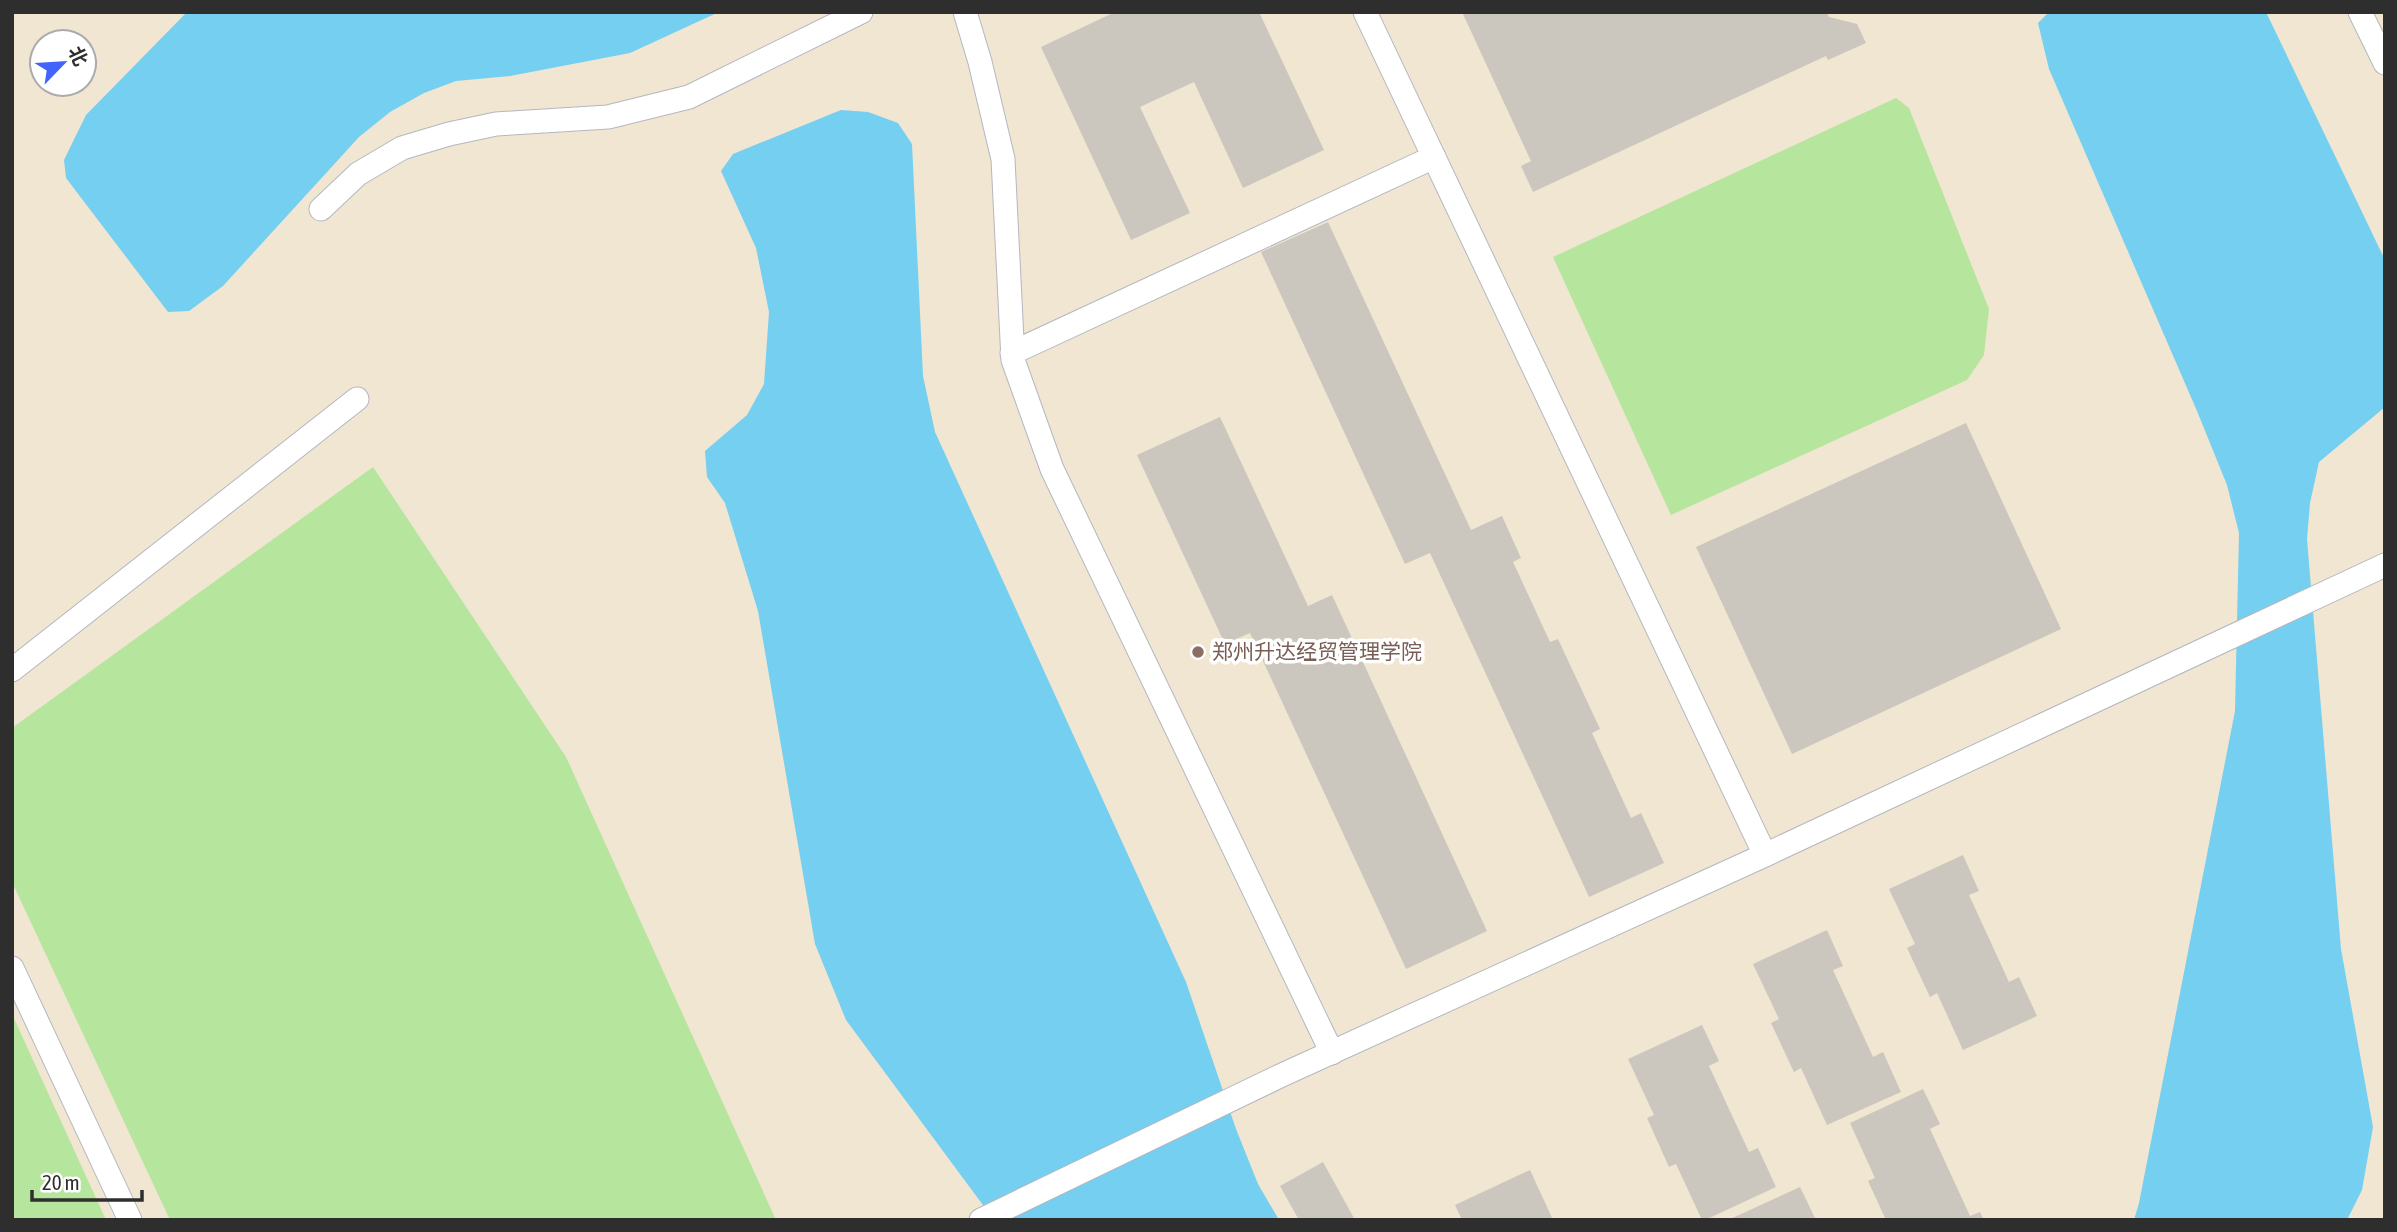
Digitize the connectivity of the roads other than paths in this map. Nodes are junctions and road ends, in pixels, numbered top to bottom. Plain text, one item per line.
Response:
1 (861, 12) edge
2 (965, 12) edge
3 (1365, 12) edge
4 (2360, 12) edge
5 (2385, 63) edge
6 (1434, 157) junction
7 (321, 209) dead end
8 (1012, 353) junction
9 (357, 399) dead end
10 (2381, 567) edge
11 (12, 670) edge
12 (1765, 855) junction
13 (12, 968) edge
14 (1332, 1053) junction
15 (130, 1220) edge
16 (981, 1220) edge

1 - 7 lane
2 - 8 lane
3 - 6 lane
4 - 5 lane
6 - 8 lane
6 - 12 lane
8 - 14 lane
9 - 11 lane
10 - 12 lane
12 - 14 lane
13 - 15 lane
14 - 16 lane

